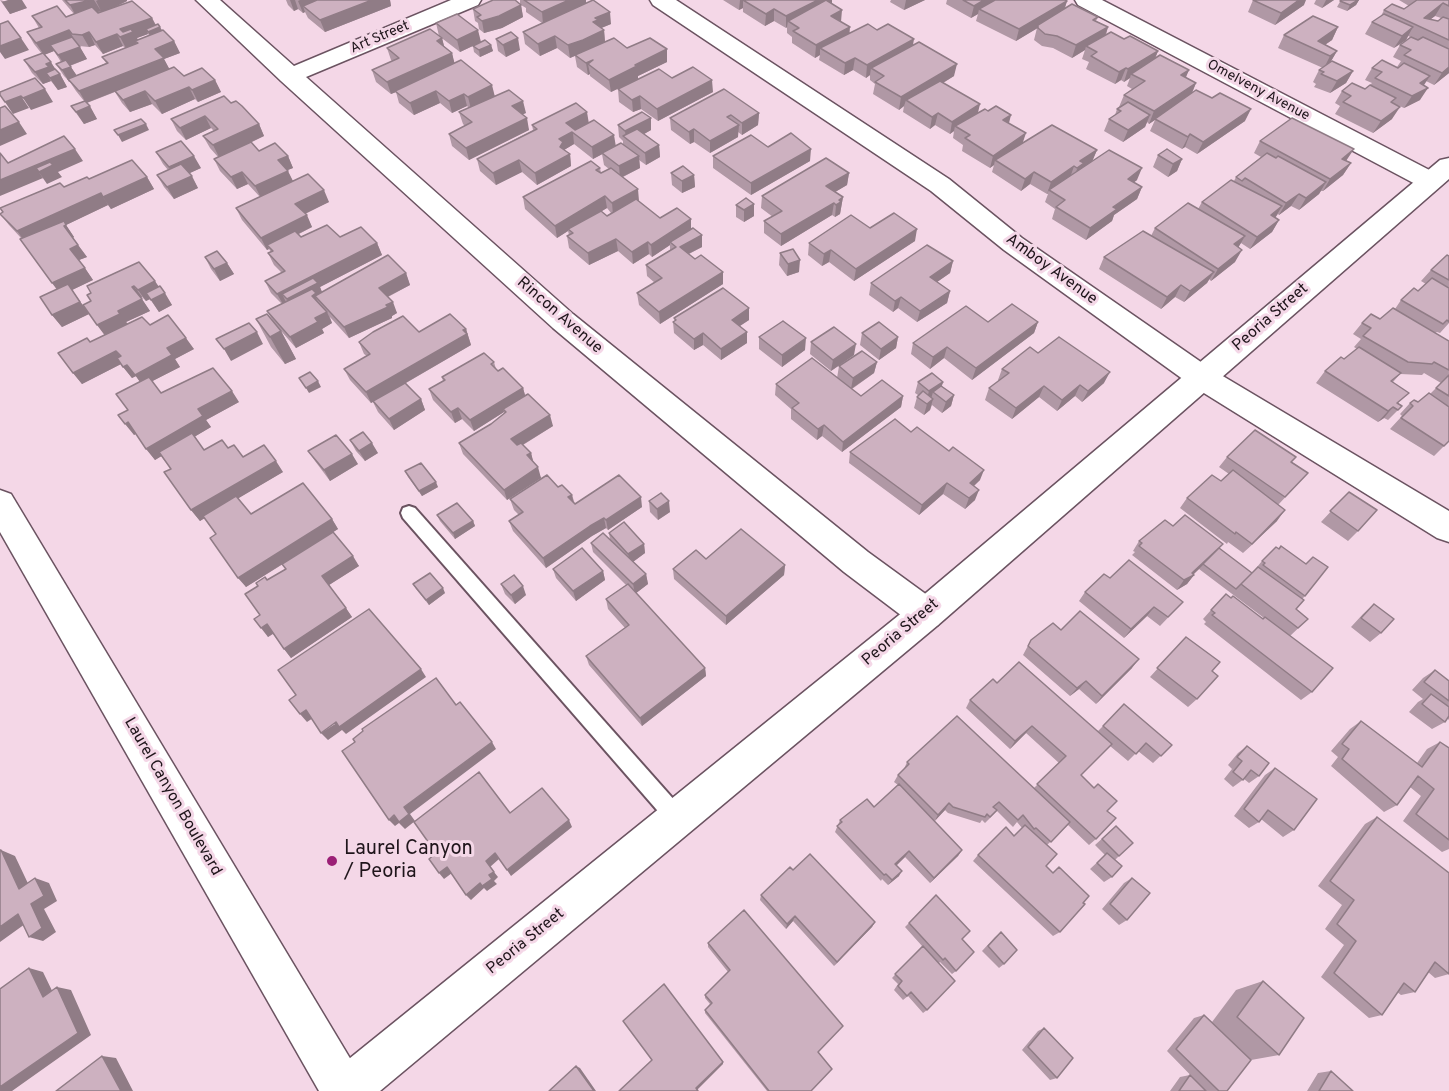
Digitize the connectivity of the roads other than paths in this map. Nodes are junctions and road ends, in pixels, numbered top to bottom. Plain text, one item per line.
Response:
1 (207, 0) edge
2 (470, 0) edge
3 (661, 0) edge
4 (1086, 0) edge
5 (289, 76) junction
6 (1440, 174) edge
7 (1201, 377) junction
8 (0, 503) edge
9 (409, 513) dead end
10 (1449, 528) edge
11 (926, 614) junction
12 (677, 818) junction
13 (345, 1091) edge

1 - 5 street, Rincon Avenue
2 - 5 street, Art Street
3 - 7 street, Amboy Avenue
4 - 6 street, Omelveny Avenue
5 - 11 street, Rincon Avenue
6 - 7 street, Peoria Street
7 - 10 street, Amboy Avenue
7 - 11 street, Peoria Street
8 - 13 street, Laurel Canyon Boulevard
9 - 12 lane
11 - 12 street, Peoria Street
12 - 13 street, Peoria Street

